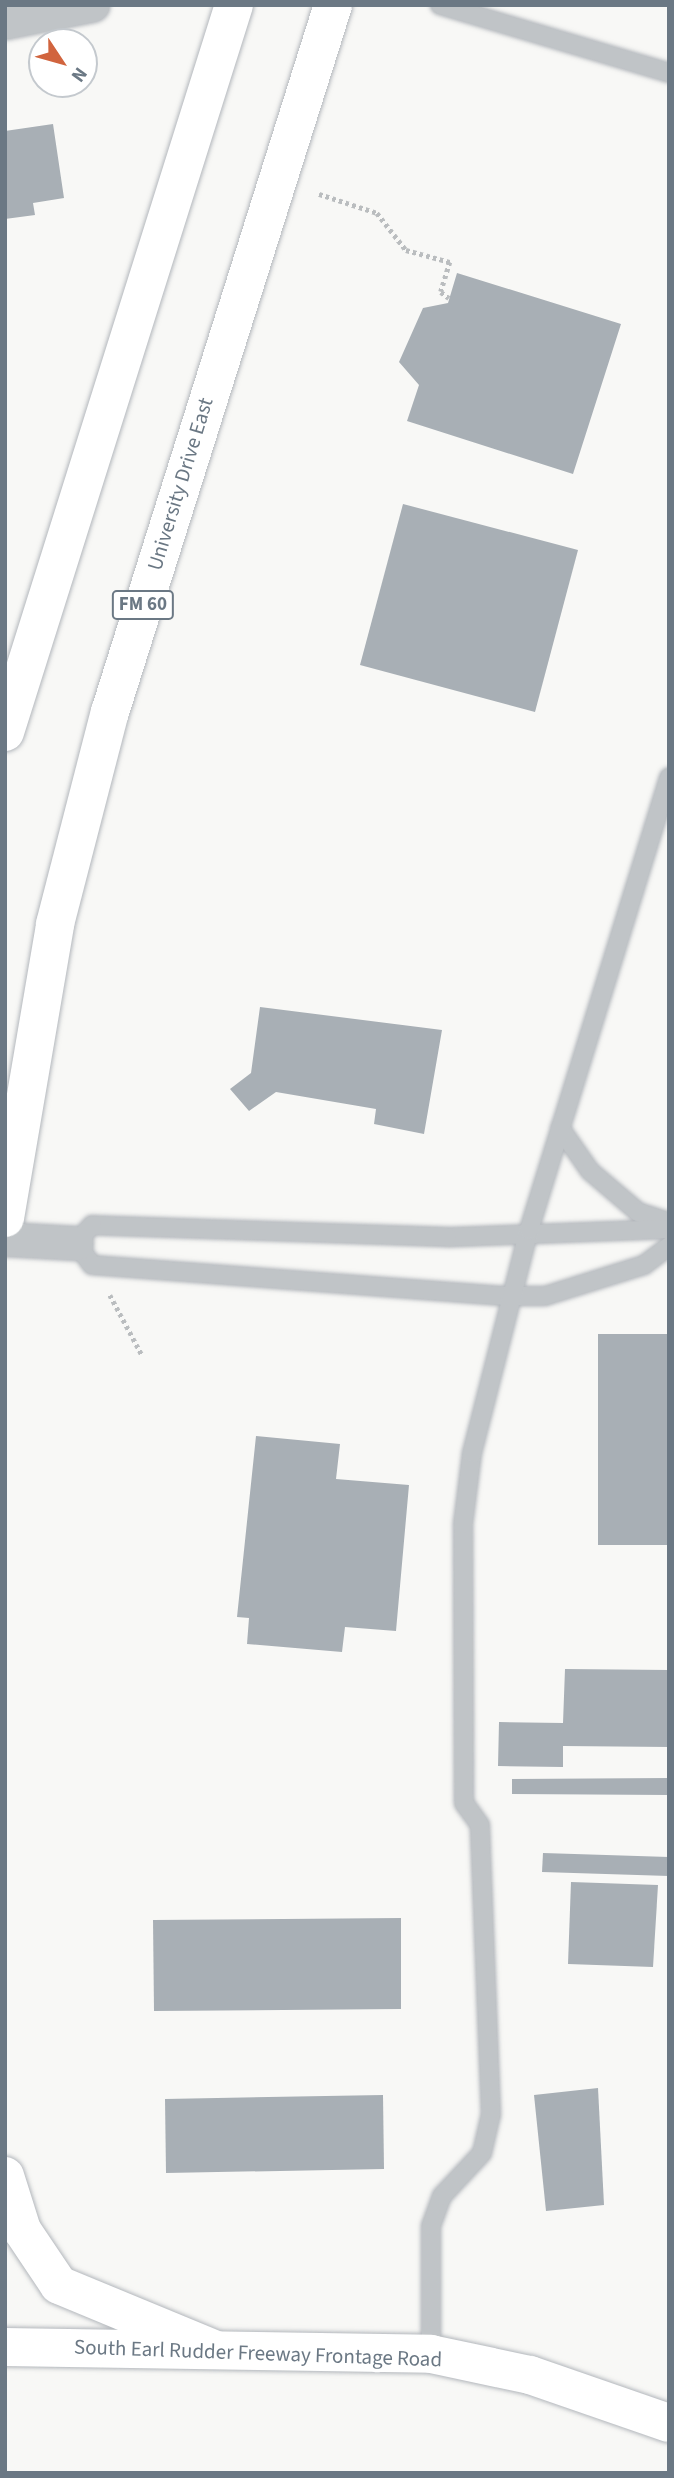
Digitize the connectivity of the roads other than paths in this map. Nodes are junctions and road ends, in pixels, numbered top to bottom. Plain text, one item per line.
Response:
1 (92, 5) edge
2 (233, 5) edge
3 (333, 5) edge
4 (440, 5) edge
5 (5, 22) edge
6 (669, 73) edge
7 (5, 732) edge
8 (669, 776) edge
9 (560, 1128) junction
10 (5, 1218) edge
11 (669, 1222) edge
12 (669, 1229) edge
13 (528, 1230) junction
14 (5, 1239) edge
15 (76, 1243) junction
16 (669, 1247) edge
17 (509, 1296) junction
18 (5, 2176) edge
19 (5, 2347) edge
20 (211, 2348) junction
21 (431, 2354) junction
22 (669, 2423) edge

1 - 5 street
2 - 7 main road
3 - 10 main road, University Drive East / FM 60
4 - 6 lane
8 - 9 lane
9 - 11 lane
9 - 13 lane
12 - 13 lane
13 - 15 lane
13 - 17 lane
14 - 15 street
15 - 17 lane
16 - 17 lane
17 - 21 lane
18 - 20 main road
19 - 20 main road, South Earl Rudder Freeway Frontage Road
20 - 21 main road, South Earl Rudder Freeway Frontage Road
21 - 22 main road, South Earl Rudder Freeway Frontage Road

